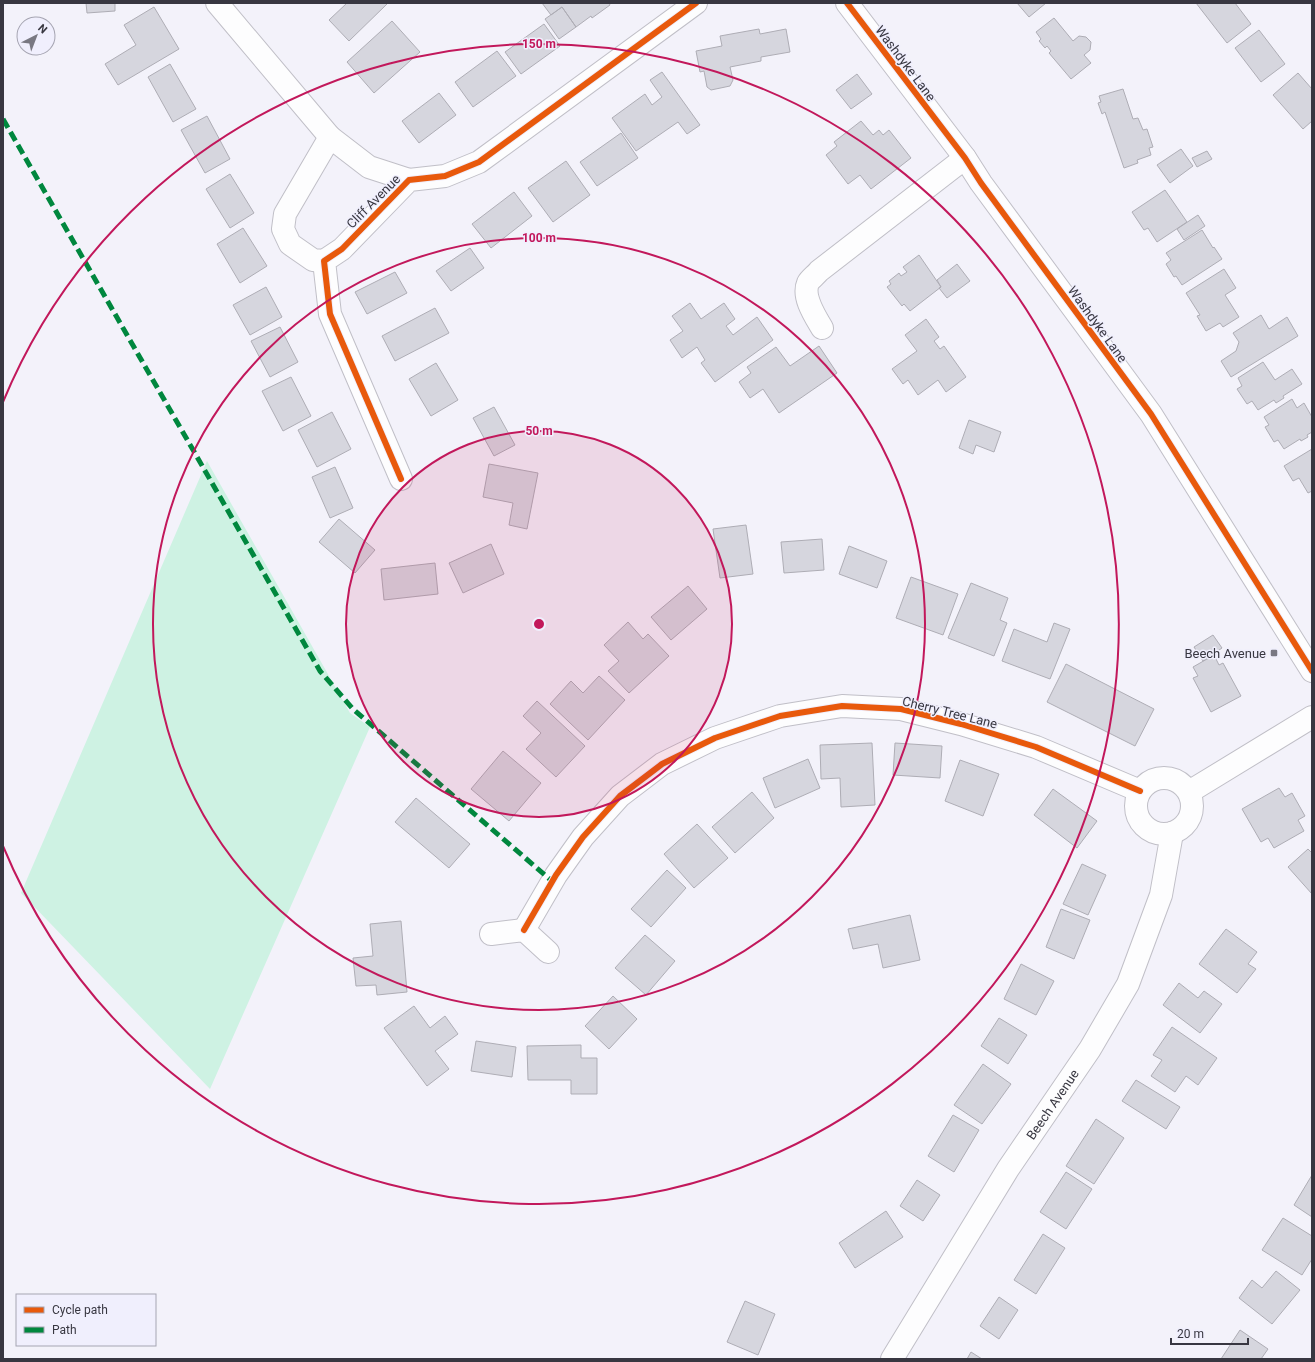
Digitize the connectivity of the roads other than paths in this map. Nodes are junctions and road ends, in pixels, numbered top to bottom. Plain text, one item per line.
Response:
1 (696, 3) edge
2 (847, 3) edge
3 (222, 5) edge
4 (330, 137) junction
5 (965, 158) junction
6 (408, 180) junction
7 (324, 262) junction
8 (822, 328) dead end
9 (401, 479) dead end
10 (1312, 671) edge
11 (1312, 717) edge
12 (1140, 791) junction
13 (1189, 792) junction
14 (1172, 833) junction
15 (524, 930) junction
16 (491, 934) dead end
17 (548, 952) dead end
18 (892, 1359) edge

1 - 6 street, Cliff Avenue
2 - 5 street, Washdyke Lane
3 - 4 street, Cliff Avenue
4 - 6 street, Cliff Avenue
4 - 7 street
5 - 8 street
5 - 10 street, Washdyke Lane
6 - 7 street, Cliff Avenue
7 - 9 street
11 - 13 street
12 - 13 street
12 - 14 street
12 - 15 street, Cherry Tree Lane
13 - 14 street
14 - 18 street, Beech Avenue
15 - 16 street
15 - 17 street

